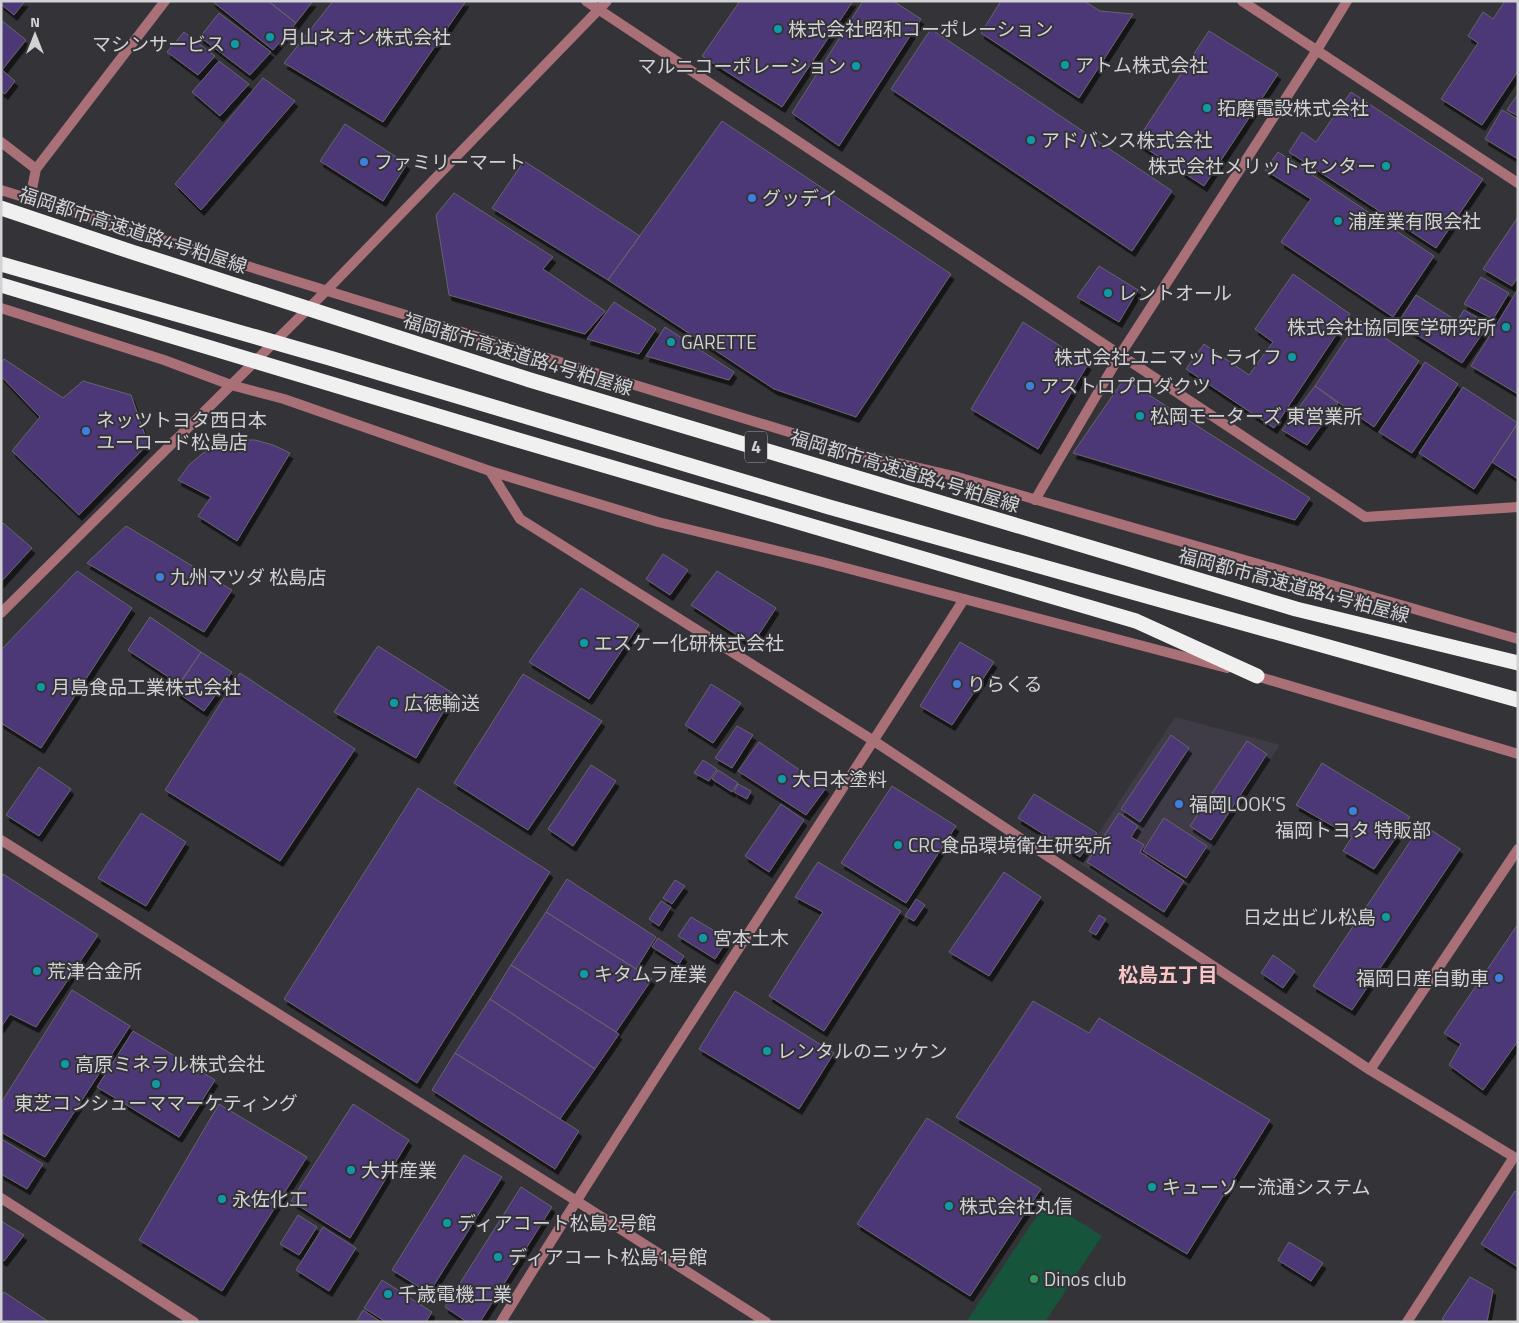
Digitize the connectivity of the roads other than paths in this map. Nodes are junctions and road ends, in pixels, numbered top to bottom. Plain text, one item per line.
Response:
1 (165, 1) edge
2 (586, 1) edge
3 (607, 1) edge
4 (1242, 1) edge
5 (1347, 1) edge
6 (598, 9) junction
7 (1317, 50) junction
8 (1, 142) edge
9 (36, 169) junction
10 (1518, 183) edge
11 (1, 190) edge
12 (30, 199) junction
13 (1, 208) edge
14 (1, 264) edge
15 (1, 285) edge
16 (326, 291) junction
17 (1, 308) edge
18 (1120, 355) junction
19 (231, 385) junction
20 (490, 472) junction
21 (1035, 500) junction
22 (1518, 507) edge
23 (964, 599) junction
24 (1, 613) edge
25 (1518, 639) edge
26 (1518, 663) edge
27 (1257, 676) junction
28 (1518, 700) edge
29 (874, 741) junction
30 (1518, 754) edge
31 (1, 840) edge
32 (1518, 849) edge
33 (1370, 1070) junction
34 (1516, 1158) edge
35 (1, 1198) edge
36 (576, 1200) junction
37 (194, 1322) edge
38 (501, 1322) edge
39 (766, 1322) edge
40 (1406, 1322) edge

1 - 9 street
2 - 6 street
3 - 6 street
4 - 7 street
5 - 7 street
6 - 16 street
6 - 18 street
7 - 10 street
7 - 18 street
8 - 9 street
9 - 12 street
11 - 12 street
12 - 16 street
13 - 26 highway, 福岡都市高速道路4号粕屋線 / 4
14 - 28 highway, 4
15 - 27 highway
16 - 19 street
16 - 21 street
17 - 19 street
18 - 21 street
18 - 22 street
19 - 20 street
19 - 24 street
20 - 23 street
20 - 29 street
21 - 25 street
23 - 27 street
23 - 29 street
27 - 30 street
29 - 33 street
29 - 36 street
31 - 36 street
32 - 33 street
33 - 34 street
34 - 40 street
35 - 37 street
36 - 38 street
36 - 39 street

